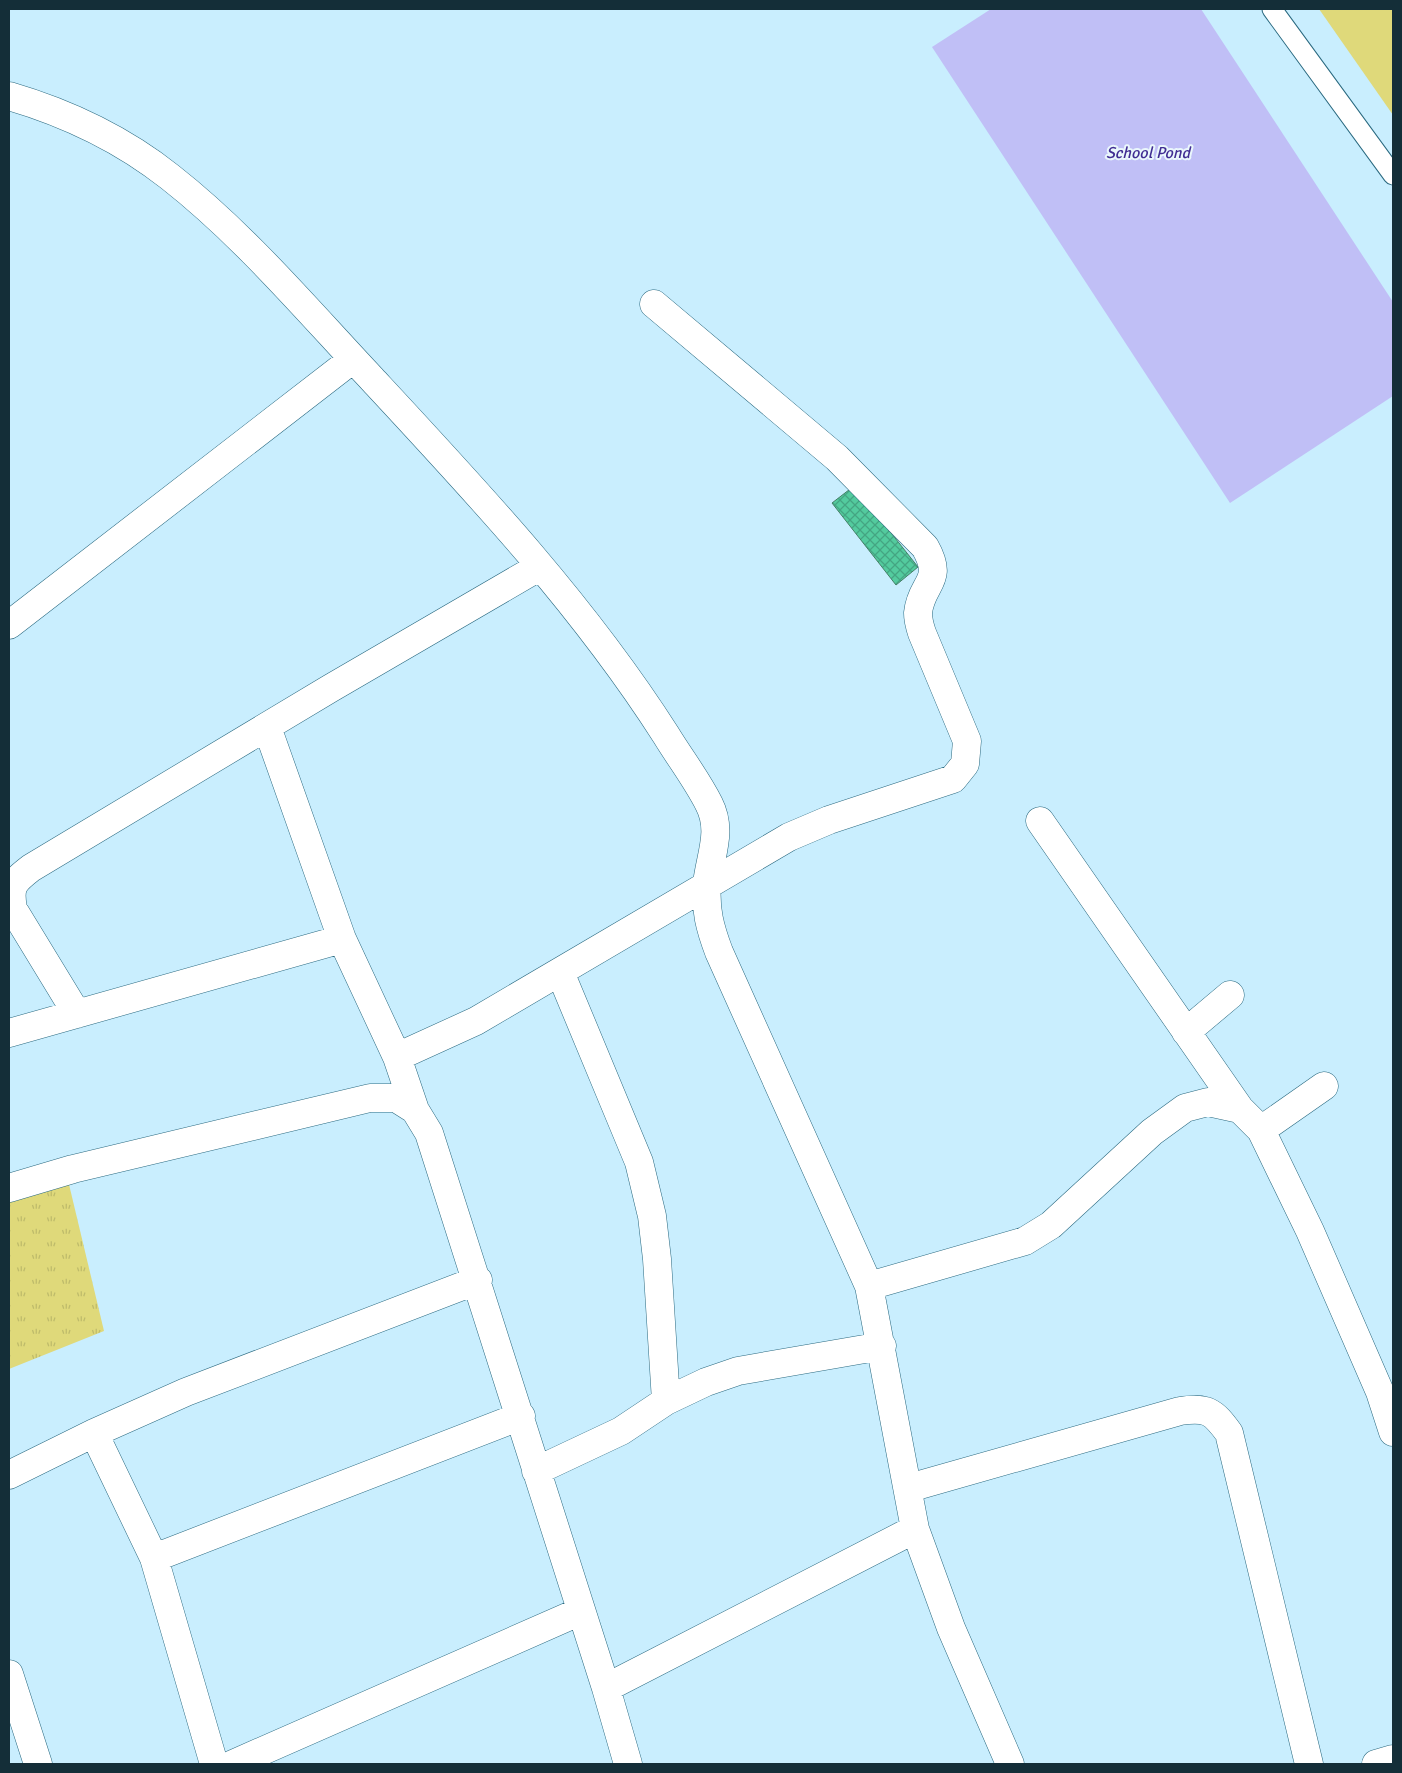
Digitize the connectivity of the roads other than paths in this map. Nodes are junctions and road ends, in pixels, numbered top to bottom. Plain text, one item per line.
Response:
1 (1272, 9) edge
2 (9, 96) edge
3 (1393, 176) edge
4 (654, 304) dead end
5 (353, 359) junction
6 (539, 567) junction
7 (9, 625) edge
8 (268, 727) junction
9 (1040, 821) dead end
10 (708, 884) junction
11 (342, 939) junction
12 (560, 972) junction
13 (1230, 995) dead end
14 (77, 1014) junction
15 (1186, 1032) junction
16 (9, 1034) edge
17 (397, 1057) junction
18 (1324, 1086) dead end
19 (1240, 1109) junction
20 (415, 1110) junction
21 (1261, 1130) junction
22 (9, 1188) edge
23 (478, 1280) junction
24 (869, 1286) junction
25 (882, 1346) junction
26 (666, 1401) junction
27 (520, 1416) junction
28 (1393, 1432) edge
29 (94, 1433) junction
30 (536, 1471) junction
31 (9, 1475) edge
32 (909, 1488) junction
33 (915, 1529) junction
34 (154, 1558) junction
35 (580, 1611) junction
36 (9, 1674) edge
37 (606, 1688) junction
38 (1393, 1759) edge
39 (38, 1764) edge
40 (214, 1764) edge
41 (232, 1764) edge
42 (628, 1764) edge
43 (1010, 1764) edge
44 (1309, 1764) edge
45 (1376, 1764) edge

1 - 3 lane
2 - 5 street
4 - 10 street
5 - 6 street
5 - 7 street
6 - 8 street
6 - 10 street
8 - 11 street
8 - 14 street
9 - 15 street
10 - 12 street
10 - 24 street
11 - 14 street
11 - 17 street
12 - 17 street
12 - 26 street
13 - 15 street
14 - 16 street
15 - 19 street
17 - 20 street
18 - 21 street
19 - 21 street
19 - 24 street
20 - 22 street
20 - 23 street
21 - 28 street
23 - 27 street
23 - 29 street
24 - 25 street
25 - 26 street
25 - 32 street
26 - 30 street
27 - 30 street
27 - 34 street
29 - 31 street
29 - 34 street
30 - 35 street
32 - 33 street
32 - 44 street
33 - 37 street
33 - 43 street
34 - 40 street
35 - 37 street
35 - 41 street
36 - 39 street
37 - 42 street
38 - 45 street

